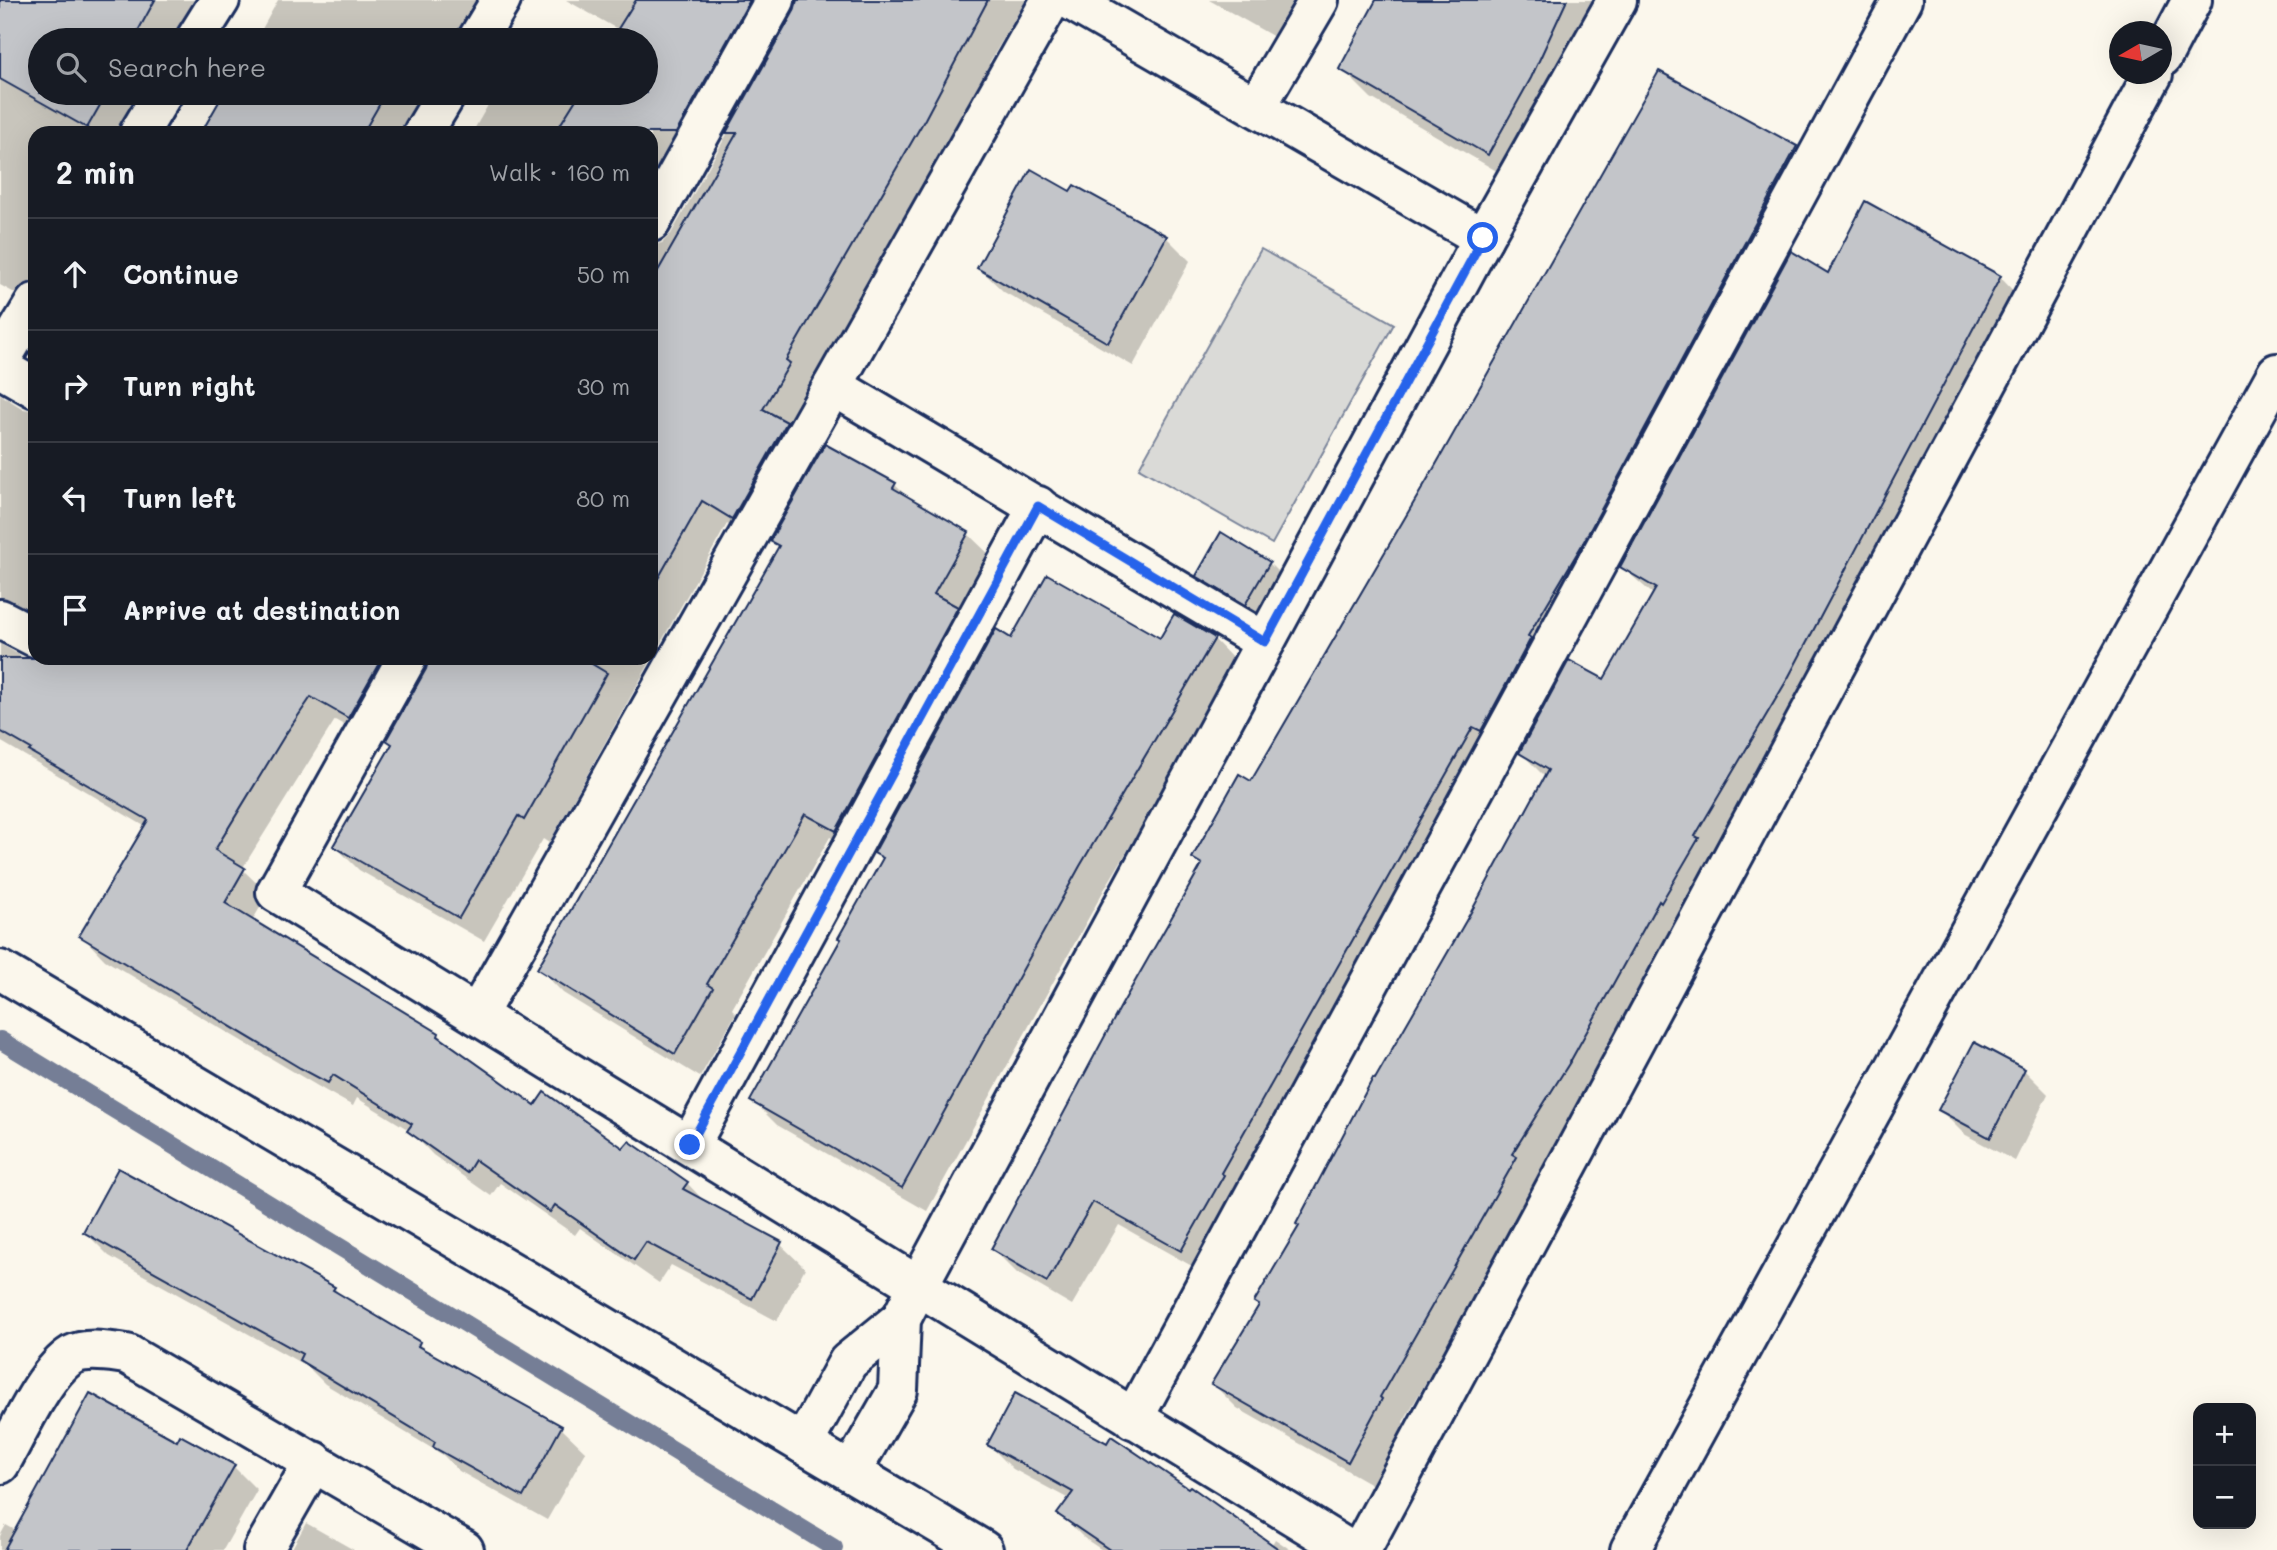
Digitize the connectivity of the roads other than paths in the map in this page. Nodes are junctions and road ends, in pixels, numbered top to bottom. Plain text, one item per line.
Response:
1 (220, 0) edge
2 (501, 0) edge
3 (775, 0) edge
4 (1051, 0) edge
5 (1070, 0) edge
6 (1319, 0) edge
7 (1617, 0) edge
8 (1902, 0) edge
9 (2192, 0) edge
10 (202, 28) edge
11 (485, 28) edge
12 (2172, 37) edge
13 (2148, 84) edge
14 (156, 105) edge
15 (440, 105) edge
16 (1256, 107) junction
17 (143, 126) edge
18 (427, 126) edge
19 (658, 209) edge
20 (1483, 238) junction
21 (28, 314) edge
22 (0, 360) edge
23 (0, 368) edge
24 (2277, 373) edge
25 (28, 384) edge
26 (833, 386) junction
27 (1038, 506) junction
28 (0, 619) edge
29 (28, 633) edge
30 (1265, 642) junction
31 (403, 665) edge
32 (0, 971) edge
33 (477, 1015) junction
34 (690, 1145) junction
35 (909, 1302) junction
36 (1133, 1419) junction
37 (803, 1444) junction
38 (314, 1461) junction
39 (0, 1464) edge
40 (851, 1472) junction
41 (263, 1550) edge
42 (464, 1550) edge
43 (983, 1550) edge
44 (1349, 1550) edge
45 (1361, 1550) edge
46 (1630, 1550) edge

1 - 10 street
2 - 11 street
3 - 19 street
4 - 26 street
5 - 16 street
6 - 16 street
7 - 20 street
8 - 36 street
9 - 12 street
13 - 45 street
14 - 17 street
15 - 18 street
16 - 20 street
20 - 30 street
21 - 22 street
23 - 25 street
24 - 46 street
26 - 27 street
26 - 33 street
27 - 30 street
27 - 34 street
28 - 29 street
30 - 35 street
31 - 33 street
32 - 37 street
33 - 34 street
34 - 35 street
35 - 36 street
35 - 37 street
35 - 40 street
36 - 44 street
37 - 40 street
38 - 39 street
38 - 41 street
38 - 42 street
40 - 43 street

